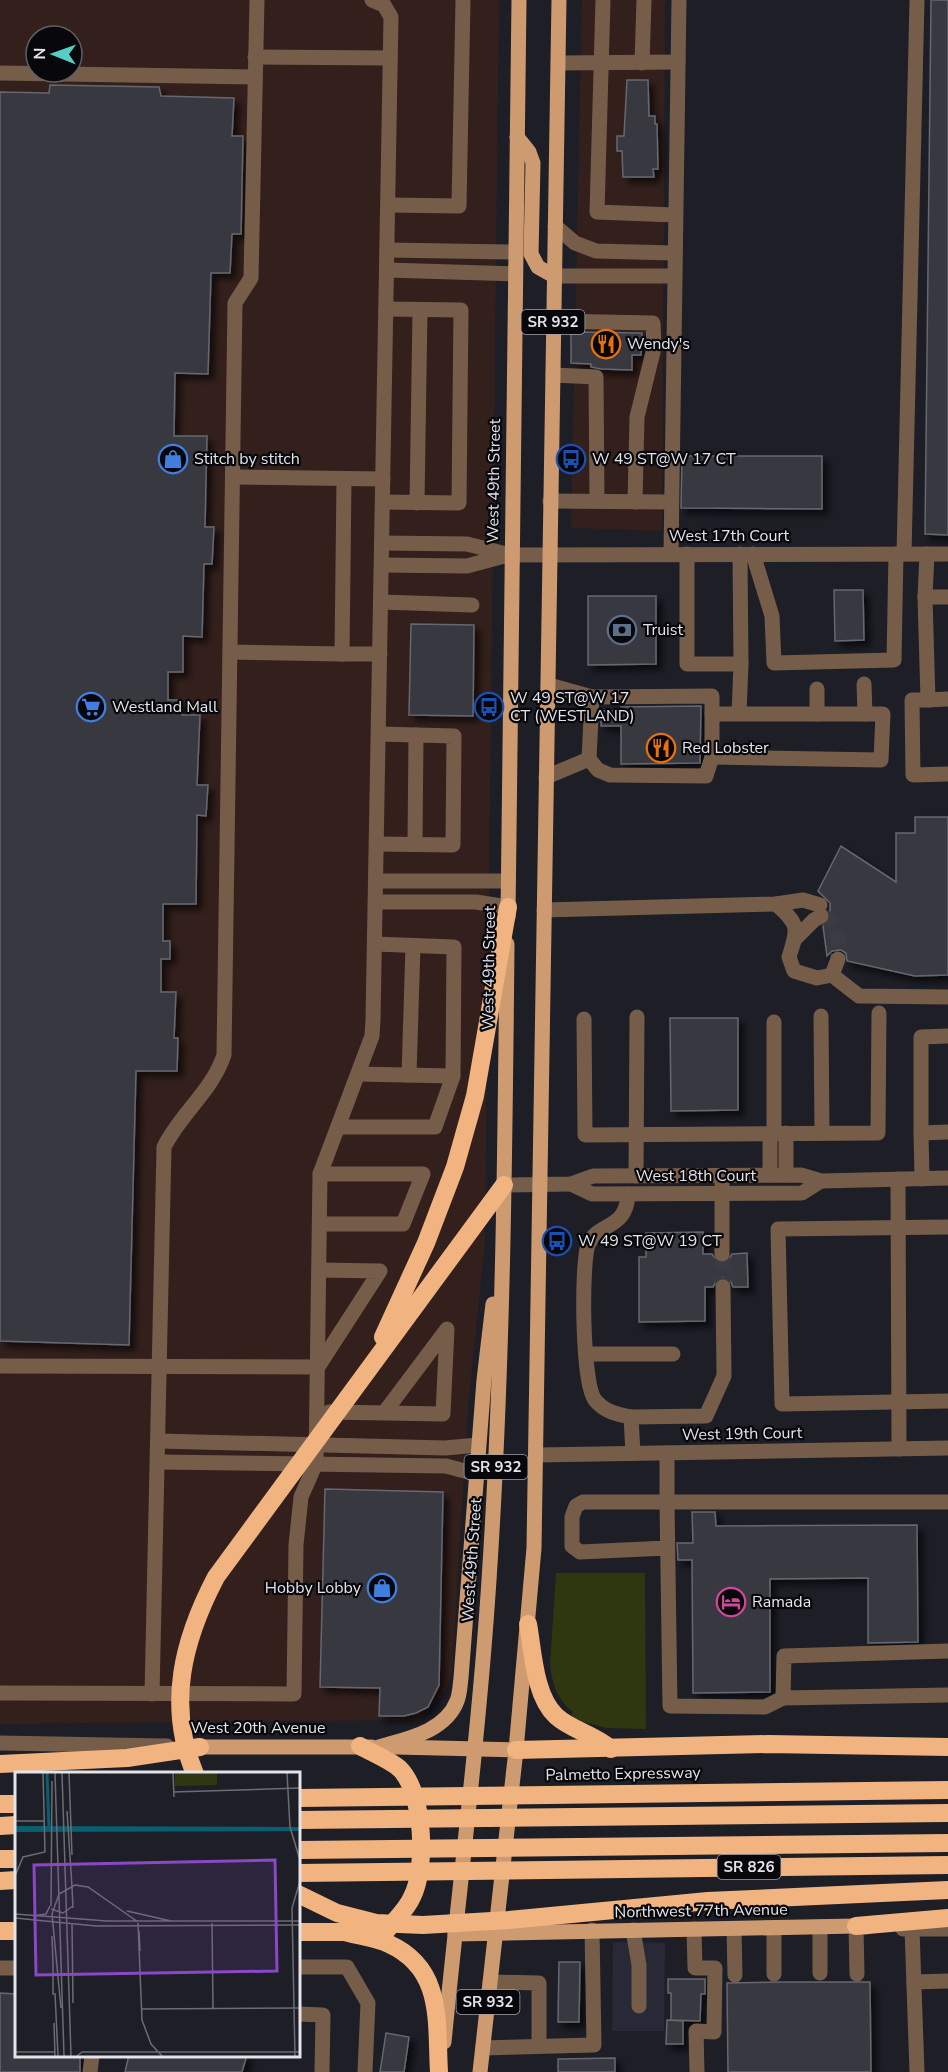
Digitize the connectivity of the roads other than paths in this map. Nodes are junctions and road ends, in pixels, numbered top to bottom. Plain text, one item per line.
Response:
1 (257, 0) edge
2 (372, 0) edge
3 (463, 0) edge
4 (519, 0) edge
5 (559, 0) edge
6 (603, 0) edge
7 (644, 0) edge
8 (679, 0) edge
9 (917, 0) edge
10 (255, 57) junction
11 (390, 58) junction
12 (678, 62) junction
13 (558, 63) junction
14 (600, 63) junction
15 (642, 63) junction
16 (0, 73) edge
17 (255, 77) junction
18 (517, 136) junction
19 (388, 205) junction
20 (675, 215) junction
21 (555, 226) junction
22 (387, 250) junction
23 (515, 252) junction
24 (674, 253) junction
25 (387, 270) junction
26 (515, 274) junction
27 (554, 276) junction
28 (673, 276) junction
29 (386, 309) junction
30 (420, 310) junction
31 (553, 321) junction
32 (553, 375) junction
33 (233, 477) junction
34 (344, 479) junction
35 (383, 479) junction
36 (550, 501) junction
37 (597, 501) junction
38 (383, 502) junction
39 (635, 502) junction
40 (671, 502) junction
41 (417, 503) junction
42 (382, 543) junction
43 (679, 554) junction
44 (747, 554) junction
45 (900, 554) junction
46 (927, 554) junction
47 (948, 554) edge
48 (510, 555) junction
49 (549, 555) junction
50 (382, 565) junction
51 (925, 597) junction
52 (948, 597) edge
53 (381, 602) junction
54 (472, 605) dead end
55 (230, 652) junction
56 (342, 654) junction
57 (380, 654) junction
58 (741, 664) junction
59 (864, 684) dead end
60 (549, 685) junction
61 (816, 688) dead end
62 (592, 697) junction
63 (928, 699) junction
64 (948, 699) edge
65 (712, 714) junction
66 (740, 714) junction
67 (817, 714) junction
68 (865, 714) junction
69 (379, 734) junction
70 (416, 735) junction
71 (712, 756) junction
72 (590, 759) junction
73 (948, 774) edge
74 (546, 777) junction
75 (377, 844) junction
76 (415, 844) junction
77 (376, 881) junction
78 (508, 881) junction
79 (376, 902) junction
80 (776, 904) junction
81 (508, 907) junction
82 (544, 910) junction
83 (795, 939) junction
84 (375, 944) junction
85 (413, 946) junction
86 (838, 959) tunnel mouth
87 (832, 975) junction
88 (948, 997) edge
89 (879, 1013) dead end
90 (821, 1016) dead end
91 (637, 1017) dead end
92 (584, 1019) dead end
93 (774, 1022) dead end
94 (948, 1036) edge
95 (358, 1074) junction
96 (409, 1075) junction
97 (453, 1076) junction
98 (338, 1127) junction
99 (948, 1132) edge
100 (777, 1133) junction
101 (822, 1133) junction
102 (921, 1133) junction
103 (636, 1134) junction
104 (320, 1174) junction
105 (722, 1175) junction
106 (770, 1175) junction
107 (786, 1175) junction
108 (636, 1176) junction
109 (948, 1178) edge
110 (898, 1179) junction
111 (922, 1179) junction
112 (821, 1182) junction
113 (541, 1184) junction
114 (571, 1184) junction
115 (504, 1185) junction
116 (722, 1193) junction
117 (628, 1194) junction
118 (320, 1224) junction
119 (898, 1226) junction
120 (948, 1227) edge
121 (722, 1254) tunnel mouth
122 (319, 1270) junction
123 (502, 1270) junction
124 (723, 1287) tunnel mouth
125 (586, 1354) junction
126 (673, 1354) dead end
127 (372, 1361) junction
128 (0, 1366) edge
129 (318, 1367) junction
130 (159, 1368) junction
131 (899, 1401) junction
132 (948, 1401) edge
133 (317, 1412) junction
134 (384, 1413) junction
135 (631, 1418) junction
136 (158, 1441) junction
137 (478, 1445) junction
138 (317, 1446) junction
139 (948, 1448) edge
140 (898, 1449) junction
141 (633, 1453) junction
142 (667, 1453) junction
143 (537, 1455) junction
144 (158, 1462) junction
145 (316, 1463) junction
146 (476, 1474) junction
147 (667, 1502) junction
148 (948, 1502) edge
149 (667, 1548) junction
150 (528, 1624) junction
151 (948, 1651) edge
152 (0, 1693) edge
153 (152, 1694) junction
154 (948, 1695) edge
155 (783, 1698) junction
156 (0, 1743) edge
157 (360, 1746) junction
158 (200, 1747) junction
159 (379, 1747) junction
160 (948, 1747) edge
161 (477, 1748) junction
162 (611, 1749) junction
163 (516, 1750) junction
164 (0, 1764) edge
165 (195, 1772) edge
166 (948, 1790) edge
167 (300, 1798) edge
168 (948, 1814) edge
169 (300, 1820) edge
170 (15, 1825) edge
171 (0, 1826) edge
172 (948, 1843) edge
173 (300, 1850) edge
174 (15, 1858) edge
175 (0, 1859) edge
176 (948, 1865) edge
177 (300, 1873) edge
178 (15, 1880) edge
179 (0, 1881) edge
180 (948, 1890) edge
181 (300, 1895) edge
182 (948, 1918) edge
183 (856, 1926) junction
184 (820, 1927) junction
185 (774, 1928) junction
186 (694, 1929) junction
187 (734, 1929) junction
188 (912, 1929) junction
189 (948, 1929) edge
190 (592, 1930) junction
191 (633, 1930) junction
192 (300, 1932) edge
193 (345, 1932) junction
194 (386, 1932) junction
195 (496, 1932) junction
196 (455, 1934) junction
197 (300, 1967) edge
198 (820, 1973) dead end
199 (774, 1974) dead end
200 (857, 1974) dead end
201 (735, 1975) dead end
202 (948, 1981) edge
203 (490, 1982) junction
204 (914, 1982) junction
205 (639, 2006) dead end
206 (300, 2014) edge
207 (539, 2046) junction
208 (483, 2048) junction
209 (92, 2057) edge
210 (90, 2072) edge
211 (322, 2072) edge
212 (365, 2072) edge
213 (440, 2072) edge
214 (480, 2072) edge
215 (697, 2072) edge
216 (916, 2072) edge

1 - 10 street
2 - 11 street
3 - 19 street
4 - 18 main road, West 49th Street / SR 932
5 - 13 main road, SR 932
6 - 14 street
7 - 15 street
8 - 12 street
9 - 45 street
10 - 11 street
10 - 17 street
11 - 19 street
12 - 15 street
12 - 20 street
13 - 14 street
13 - 21 main road, SR 932
14 - 15 street
14 - 20 street
16 - 17 street
17 - 33 street
18 - 23 main road, West 49th Street / SR 932
18 - 27 main road
19 - 22 street
20 - 24 street
21 - 24 street
21 - 27 main road, SR 932
22 - 23 street
22 - 25 street
23 - 26 main road, West 49th Street / SR 932
24 - 28 street
25 - 26 street
25 - 29 street
26 - 48 main road, West 49th Street / SR 932
27 - 28 street
27 - 31 main road, SR 932
28 - 40 street
29 - 30 street
29 - 35 street
30 - 41 street
30 - 41 street
31 - 32 main road, SR 932
31 - 39 street
32 - 36 main road, SR 932
32 - 37 street
33 - 34 street
33 - 55 street
34 - 35 street
34 - 56 street
35 - 38 street
36 - 37 street
36 - 49 main road, SR 932
37 - 39 street
38 - 41 street
38 - 42 street
39 - 40 street
40 - 43 street
42 - 48 street
42 - 50 street
43 - 44 street, West 17th Court
43 - 49 street, West 17th Court
43 - 58 street
44 - 45 street, West 17th Court
44 - 45 street
44 - 58 street
45 - 46 street, West 17th Court
46 - 47 street, West 17th Court
46 - 51 street
48 - 49 street, West 17th Court
48 - 50 street
48 - 78 main road, West 49th Street / SR 932
49 - 60 main road, SR 932
50 - 53 street
51 - 52 street
51 - 63 street
53 - 54 street
53 - 57 street
55 - 56 street
55 - 130 street
56 - 57 street
57 - 69 street
58 - 66 street
59 - 68 street
60 - 62 street
60 - 74 main road, SR 932
61 - 67 street
62 - 65 street
62 - 72 street
63 - 64 street
63 - 73 street
65 - 66 street
65 - 71 street
66 - 67 street
67 - 68 street
68 - 71 street
69 - 70 street
69 - 75 street
70 - 76 street
70 - 76 street
71 - 72 street
72 - 74 street
74 - 82 main road, SR 932
75 - 76 street
75 - 77 street
77 - 78 street
77 - 79 street
78 - 81 main road, West 49th Street / SR 932
79 - 81 street
79 - 84 street
80 - 82 street
80 - 83 street
80 - 83 street
81 - 115 main road, West 49th Street / SR 932
81 - 127 highway
82 - 113 main road, SR 932
83 - 87 street
84 - 85 street
84 - 95 street
85 - 96 street
85 - 97 street
86 - 87 street
87 - 88 street
89 - 101 street
90 - 101 street
91 - 103 street
92 - 103 street
93 - 100 street
94 - 102 street
95 - 96 street
95 - 98 street
96 - 97 street
97 - 98 street
98 - 104 street
99 - 102 street
100 - 101 street
100 - 103 street
100 - 106 street
100 - 107 street
102 - 111 street
103 - 108 street
104 - 118 street
104 - 118 street
105 - 106 street, West 18th Court
105 - 108 street, West 18th Court
105 - 116 street
106 - 107 street, West 18th Court
107 - 112 street, West 18th Court
108 - 114 street, West 18th Court
109 - 111 street, West 18th Court
110 - 111 street, West 18th Court
110 - 112 street, West 18th Court
110 - 119 street
112 - 116 street, West 18th Court
113 - 114 street, West 18th Court
113 - 115 street, West 18th Court
113 - 143 main road, SR 932
114 - 117 street, West 18th Court
115 - 123 main road, West 49th Street / SR 932
115 - 127 highway
116 - 117 street, West 18th Court
116 - 121 street
117 - 125 street
118 - 122 street
119 - 120 street
119 - 131 street
119 - 131 street
122 - 129 street
122 - 129 street
123 - 137 main road
123 - 161 main road, West 49th Street / SR 932
124 - 135 street
125 - 126 street
125 - 135 street
127 - 165 highway
128 - 130 street
129 - 130 street
129 - 133 street
130 - 136 street
131 - 132 street
131 - 140 street
133 - 134 street
133 - 138 street
134 - 134 street
135 - 141 street
136 - 138 street
136 - 144 street
137 - 138 street
137 - 146 main road
138 - 145 street
139 - 140 street, West 19th Court
140 - 142 street, West 19th Court
141 - 142 street, West 19th Court
141 - 143 street, West 19th Court
142 - 147 street
143 - 150 main road, SR 932
144 - 145 street
144 - 153 street
145 - 146 street
145 - 153 street
146 - 159 main road
147 - 148 street
147 - 149 street
147 - 149 street
149 - 155 street
150 - 162 highway
150 - 163 main road, SR 932
151 - 155 street
152 - 153 street
154 - 155 street
156 - 158 street, West 20th Avenue
157 - 158 main road, West 20th Avenue
157 - 159 main road, West 20th Avenue
157 - 194 highway
158 - 164 highway
159 - 161 main road, West 20th Avenue
160 - 162 highway
161 - 163 main road, West 20th Avenue
161 - 196 main road, West 49th Street / SR 932
162 - 163 highway
163 - 195 main road, SR 932
166 - 167 highway, Palmetto Expressway
168 - 169 highway
170 - 171 highway
172 - 173 highway
174 - 175 highway
176 - 177 highway, SR 826
178 - 179 highway
180 - 181 highway
182 - 183 highway
183 - 184 main road, Northwest 77th Avenue
183 - 188 street, Northwest 77th Avenue
183 - 200 street
184 - 185 main road, Northwest 77th Avenue
184 - 198 street
185 - 187 main road, Northwest 77th Avenue
185 - 199 street
186 - 187 main road, Northwest 77th Avenue
186 - 191 main road, Northwest 77th Avenue
186 - 215 street
187 - 201 street
188 - 189 street, Northwest 77th Avenue
188 - 204 street
190 - 191 main road, Northwest 77th Avenue
190 - 195 main road, Northwest 77th Avenue
190 - 207 street
191 - 205 street
192 - 193 highway
193 - 194 highway
193 - 213 highway
194 - 196 highway
195 - 196 main road, Northwest 77th Avenue
195 - 203 main road, SR 932
196 - 213 main road, SR 932
197 - 212 street
202 - 204 street
203 - 207 street
203 - 208 main road, SR 932
204 - 216 street
206 - 211 street
207 - 208 street
208 - 214 main road, SR 932
209 - 210 street

